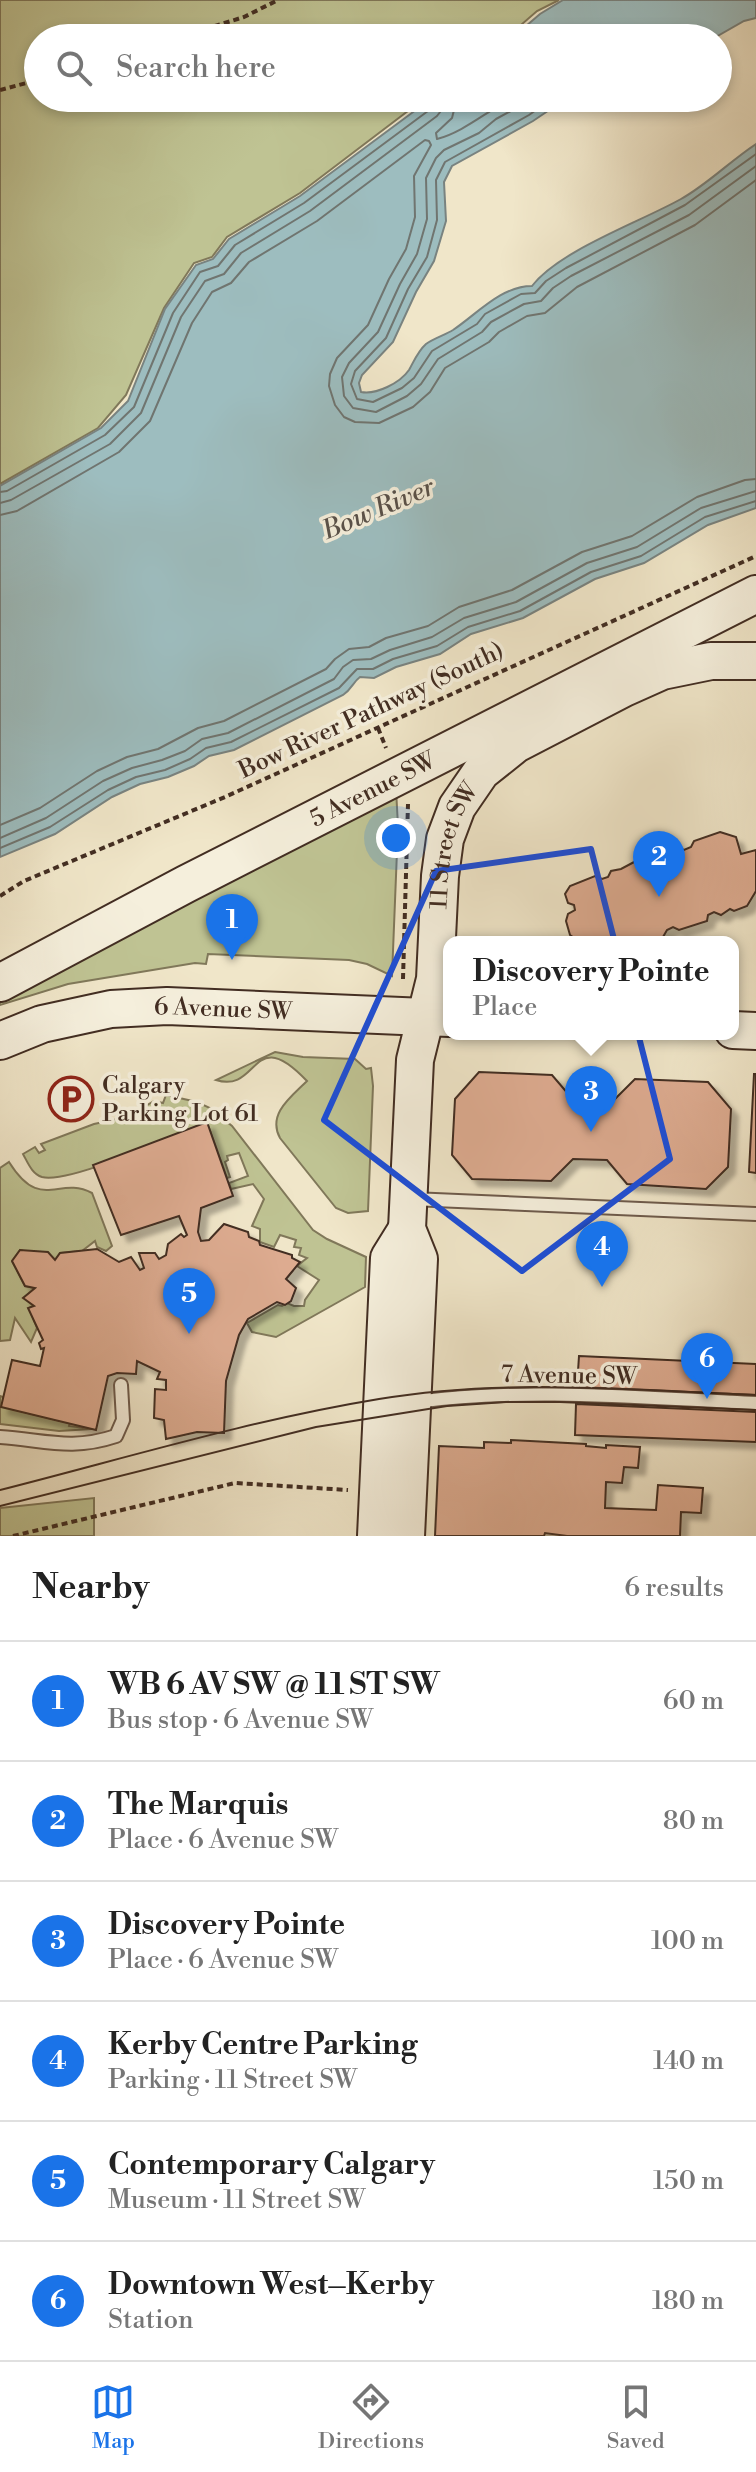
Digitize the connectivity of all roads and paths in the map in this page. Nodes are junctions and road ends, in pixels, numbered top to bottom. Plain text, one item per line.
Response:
1 (278, 0) edge
2 (221, 24) edge
3 (24, 84) edge
4 (0, 90) edge
5 (756, 556) edge
6 (756, 594) edge
7 (666, 639) junction
8 (756, 639) edge
9 (756, 661) edge
10 (408, 795) dead end
11 (0, 896) edge
12 (0, 983) edge
13 (402, 987) dead end
14 (437, 1018) edge
15 (0, 1041) edge
16 (408, 1214) junction
17 (756, 1214) edge
18 (121, 1385) dead end
19 (756, 1403) edge
20 (397, 1404) junction
21 (0, 1437) edge
22 (358, 1490) dead end
23 (44, 1533) edge
24 (13, 1536) edge
25 (376, 1536) edge
26 (406, 1536) edge

1 - 2 path
3 - 4 path
5 - 11 path, Bow River Pathway (South)
6 - 7 street
7 - 8 street, 5 Avenue SW
7 - 12 street, 5 Avenue SW
9 - 14 street, 11 Street SW
10 - 13 path
14 - 15 street, 6 Avenue SW
14 - 16 street, 11 Street SW
16 - 17 lane
16 - 20 street, 11 Street SW
18 - 21 lane
19 - 20 lane, 7 Avenue SW
20 - 25 street, 11 Street SW
20 - 26 street, 11 Street SW
22 - 23 path
23 - 24 path

